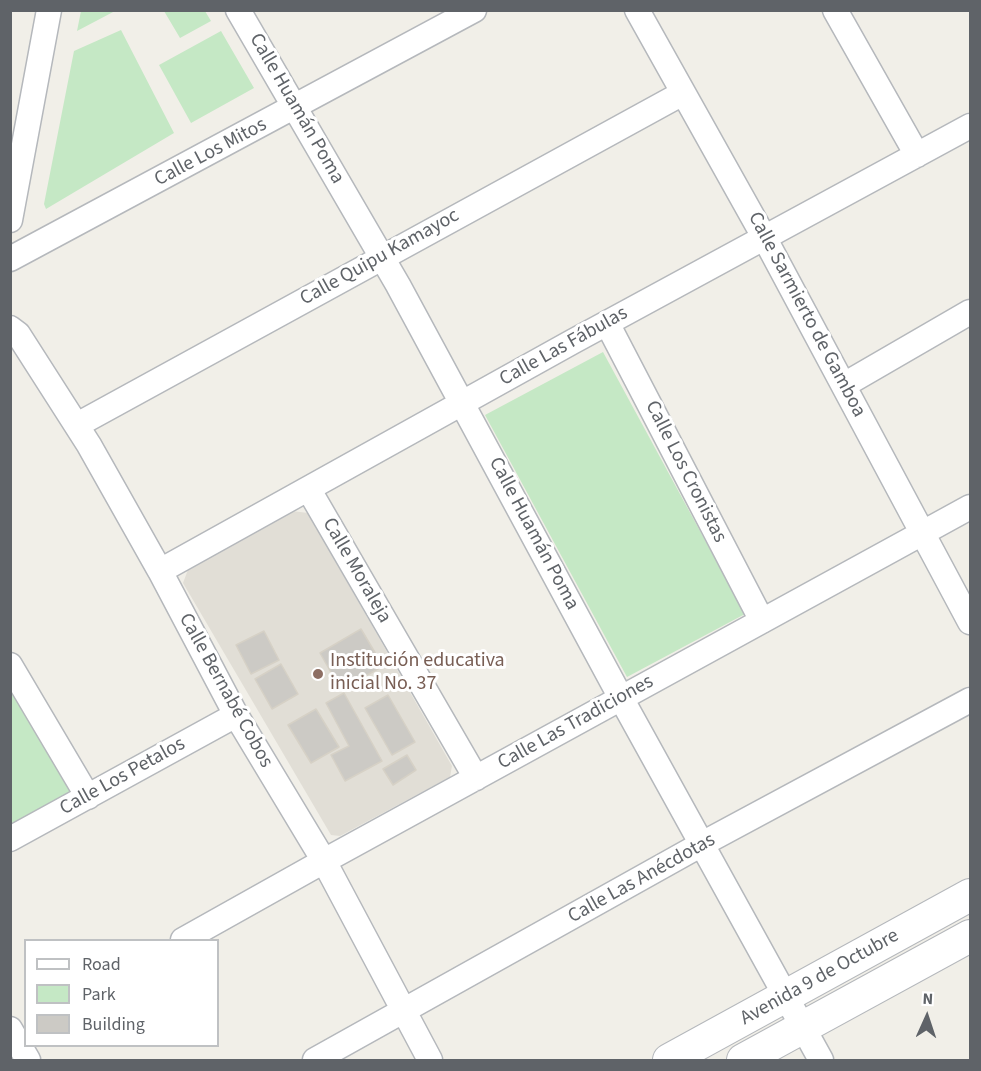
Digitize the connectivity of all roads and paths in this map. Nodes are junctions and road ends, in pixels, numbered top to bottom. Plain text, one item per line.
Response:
1 (49, 10) edge
2 (238, 10) edge
3 (474, 10) edge
4 (637, 10) edge
5 (835, 10) edge
6 (683, 93) junction
7 (295, 108) junction
8 (970, 126) edge
9 (917, 155) junction
10 (10, 220) edge
11 (764, 237) junction
12 (382, 257) junction
13 (10, 259) edge
14 (970, 312) edge
15 (608, 323) junction
16 (10, 328) edge
17 (844, 385) junction
18 (463, 402) junction
19 (77, 425) junction
20 (309, 490) junction
21 (970, 507) edge
22 (923, 533) junction
23 (160, 572) junction
24 (762, 621) junction
25 (970, 622) edge
26 (10, 665) edge
27 (621, 698) junction
28 (970, 700) edge
29 (236, 715) junction
30 (476, 778) junction
31 (88, 796) junction
32 (10, 839) edge
33 (702, 844) junction
34 (324, 861) junction
35 (970, 895) edge
36 (970, 936) edge
37 (185, 939) edge
38 (786, 996) junction
39 (404, 1012) junction
40 (803, 1028) junction
41 (17, 1031) edge
42 (28, 1060) edge
43 (315, 1060) edge
44 (430, 1060) edge
45 (669, 1060) edge
46 (743, 1060) edge
47 (821, 1060) edge

1 - 10 street
2 - 7 street, Calle Huamán Poma
3 - 7 street, Calle Los Mitos
4 - 6 street, Calle Sarmierto de Gamboa
5 - 9 street
6 - 11 street, Calle Sarmierto de Gamboa
6 - 12 street, Calle Quipu Kamayoc
7 - 12 street, Calle Huamán Poma
7 - 13 street, Calle Los Mitos
8 - 9 street, Calle Las Fábulas
9 - 11 street, Calle Las Fábulas
11 - 15 street, Calle Las Fábulas
11 - 17 street, Calle Sarmierto de Gamboa
12 - 18 street, Calle Huamán Poma
12 - 19 street, Calle Quipu Kamayoc
14 - 17 street
15 - 18 street, Calle Las Fábulas
15 - 24 street, Calle Los Cronistas
16 - 19 street, Calle Bernabé Cobos
17 - 22 street, Calle Sarmierto de Gamboa
18 - 20 street, Calle Las Fábulas
18 - 27 street, Calle Huamán Poma
19 - 23 street, Calle Bernabé Cobos
20 - 23 street, Calle Las Fábulas
20 - 30 street, Calle Moraleja
21 - 22 street, Calle Las Tradiciones
22 - 24 street, Calle Las Tradiciones
22 - 25 street, Calle Sarmierto de Gamboa
23 - 29 street, Calle Bernabé Cobos
24 - 27 street, Calle Las Tradiciones
26 - 31 street
27 - 30 street, Calle Las Tradiciones
27 - 33 street, Calle Huamán Poma
28 - 33 street, Calle Las Anécdotas
29 - 31 street, Calle Los Petalos
29 - 34 street, Calle Bernabé Cobos
30 - 34 street, Calle Las Tradiciones
31 - 32 street, Calle Los Petalos
33 - 38 street, Calle Huamán Poma
33 - 39 street, Calle Las Anécdotas
34 - 37 street, Calle Las Tradiciones
34 - 39 street, Calle Bernabé Cobos
35 - 38 street, Avenida 9 de Octubre
36 - 40 street, Avenida 9 de Octubre
38 - 40 street, Calle Huamán Poma
38 - 45 street, Avenida 9 de Octubre
39 - 43 street, Calle Las Anécdotas
39 - 44 street, Calle Bernabé Cobos
40 - 46 street, Avenida 9 de Octubre
40 - 47 street, Calle Huamán Poma
41 - 42 street

